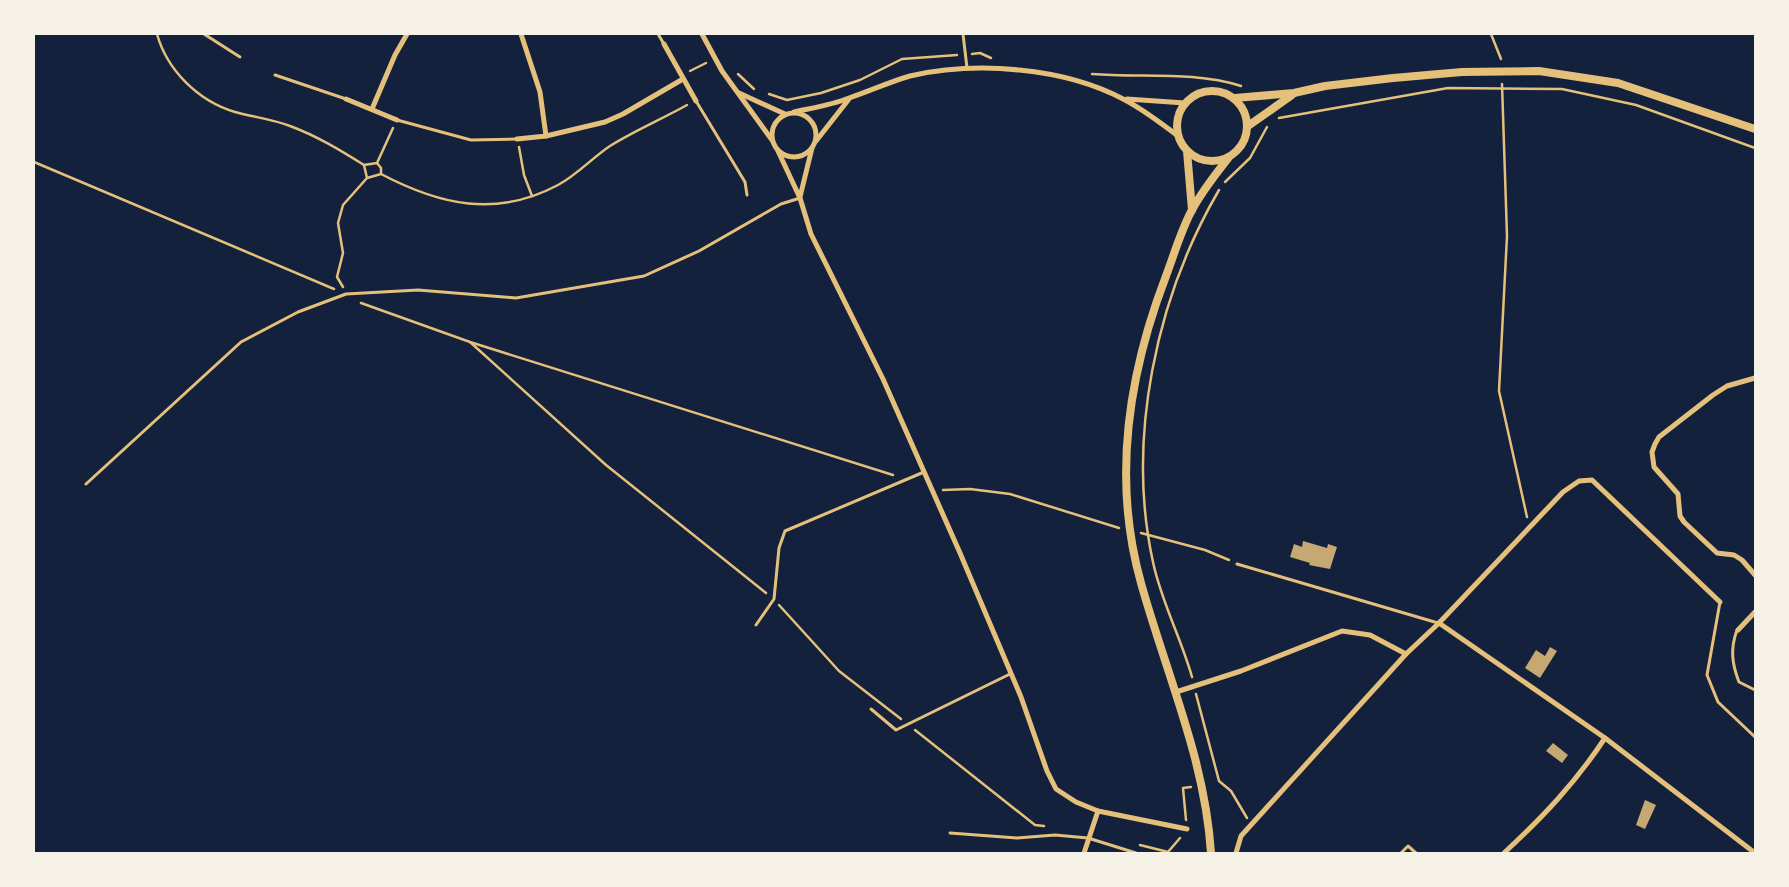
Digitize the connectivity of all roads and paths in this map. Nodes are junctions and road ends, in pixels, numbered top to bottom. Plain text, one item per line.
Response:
1 (157, 34) edge
2 (204, 34) edge
3 (407, 34) edge
4 (521, 34) edge
5 (658, 34) edge
6 (702, 34) edge
7 (963, 34) edge
8 (1491, 34) edge
9 (664, 44) joint
10 (980, 53) dead end
11 (950, 55) dead end
12 (240, 57) dead end
13 (997, 58) dead end
14 (1501, 58) dead end
15 (707, 64) dead end
16 (732, 69) dead end
17 (968, 69) junction
18 (1087, 74) dead end
19 (275, 75) dead end
20 (683, 77) junction
21 (1502, 84) dead end
22 (1249, 88) dead end
23 (1502, 89) junction
24 (757, 91) dead end
25 (738, 92) junction
26 (765, 93) dead end
27 (1294, 94) junction
28 (850, 98) junction
29 (1235, 98) junction
30 (346, 99) joint
31 (1124, 99) junction
32 (696, 101) junction
33 (1185, 103) junction
34 (372, 109) junction
35 (794, 112) junction
36 (785, 114) junction
37 (397, 120) junction
38 (1248, 126) junction
39 (1755, 129) edge
40 (546, 136) junction
41 (1178, 136) junction
42 (517, 140) junction
43 (772, 141) junction
44 (816, 141) junction
45 (812, 148) junction
46 (1755, 148) edge
47 (778, 151) junction
48 (1187, 151) junction
49 (1229, 157) junction
50 (34, 162) edge
51 (376, 163) junction
52 (364, 165) junction
53 (381, 174) junction
54 (367, 178) junction
55 (747, 195) dead end
56 (532, 196) junction
57 (800, 198) junction
58 (1192, 210) junction
59 (346, 294) junction
60 (470, 342) junction
61 (1755, 378) edge
62 (925, 472) junction
63 (906, 479) junction
64 (86, 484) dead end
65 (1530, 529) junction
66 (1129, 531) junction
67 (1148, 535) junction
68 (1237, 564) joint
69 (1755, 575) edge
70 (774, 599) junction
71 (1720, 602) joint
72 (1755, 612) edge
73 (1439, 623) junction
74 (756, 625) dead end
75 (1738, 630) joint
76 (1406, 654) junction
77 (1188, 664) dead end
78 (1010, 674) junction
79 (1755, 690) edge
80 (1176, 692) junction
81 (871, 709) dead end
82 (1200, 709) dead end
83 (907, 724) junction
84 (1755, 737) edge
85 (1605, 738) junction
86 (1184, 788) dead end
87 (1098, 811) junction
88 (1248, 823) dead end
89 (1044, 826) dead end
90 (1187, 829) junction
91 (950, 833) dead end
92 (1088, 838) junction
93 (1133, 844) dead end
94 (1084, 853) edge
95 (1136, 853) edge
96 (1212, 853) edge
97 (1236, 853) edge
98 (1401, 853) edge
99 (1416, 853) edge
100 (1504, 853) edge
101 (1755, 853) edge

1 - 52 path
2 - 12 lane
3 - 34 street
4 - 40 street
5 - 9 lane
6 - 25 street
7 - 17 lane
8 - 14 path
9 - 20 street
10 - 13 path
11 - 26 path
15 - 20 path
16 - 24 path
17 - 28 street
17 - 31 street
18 - 22 path
19 - 30 lane
20 - 32 street
20 - 40 street
21 - 23 path
23 - 46 path
23 - 65 path
23 - 67 path
25 - 36 street
25 - 43 street
27 - 29 street
27 - 38 street
27 - 39 street
28 - 35 street
28 - 44 street
29 - 33 street
29 - 38 street
30 - 34 street
31 - 33 street
31 - 41 street
32 - 55 lane
32 - 56 path
33 - 41 street
34 - 37 street
35 - 36 street
35 - 44 street
36 - 43 street
37 - 42 lane
37 - 51 path
38 - 49 street
40 - 42 street
41 - 48 street
42 - 56 path
43 - 47 street
44 - 45 street
45 - 47 street
45 - 57 street
47 - 57 street
48 - 49 street
48 - 58 street
49 - 58 street
50 - 59 path
51 - 52 path
51 - 53 path
52 - 54 path
53 - 54 path
53 - 56 path
54 - 59 path
57 - 59 lane
57 - 62 street
58 - 66 street
59 - 60 path
59 - 64 lane
60 - 63 path
60 - 70 path
61 - 69 street
62 - 63 lane
62 - 66 path
62 - 78 street
63 - 70 lane
65 - 71 street
65 - 73 street
66 - 67 path
66 - 80 street
67 - 68 path
67 - 77 path
68 - 73 lane
70 - 74 lane
70 - 83 path
71 - 84 lane
72 - 75 street
73 - 76 street
73 - 85 street
75 - 79 lane
76 - 80 street
76 - 97 street
78 - 83 lane
78 - 87 street
80 - 96 street
81 - 83 lane
82 - 88 path
83 - 89 path
85 - 100 street
85 - 101 street
86 - 90 path
87 - 90 street
87 - 92 street
90 - 93 path
91 - 92 lane
92 - 94 street
92 - 95 lane
98 - 99 lane

